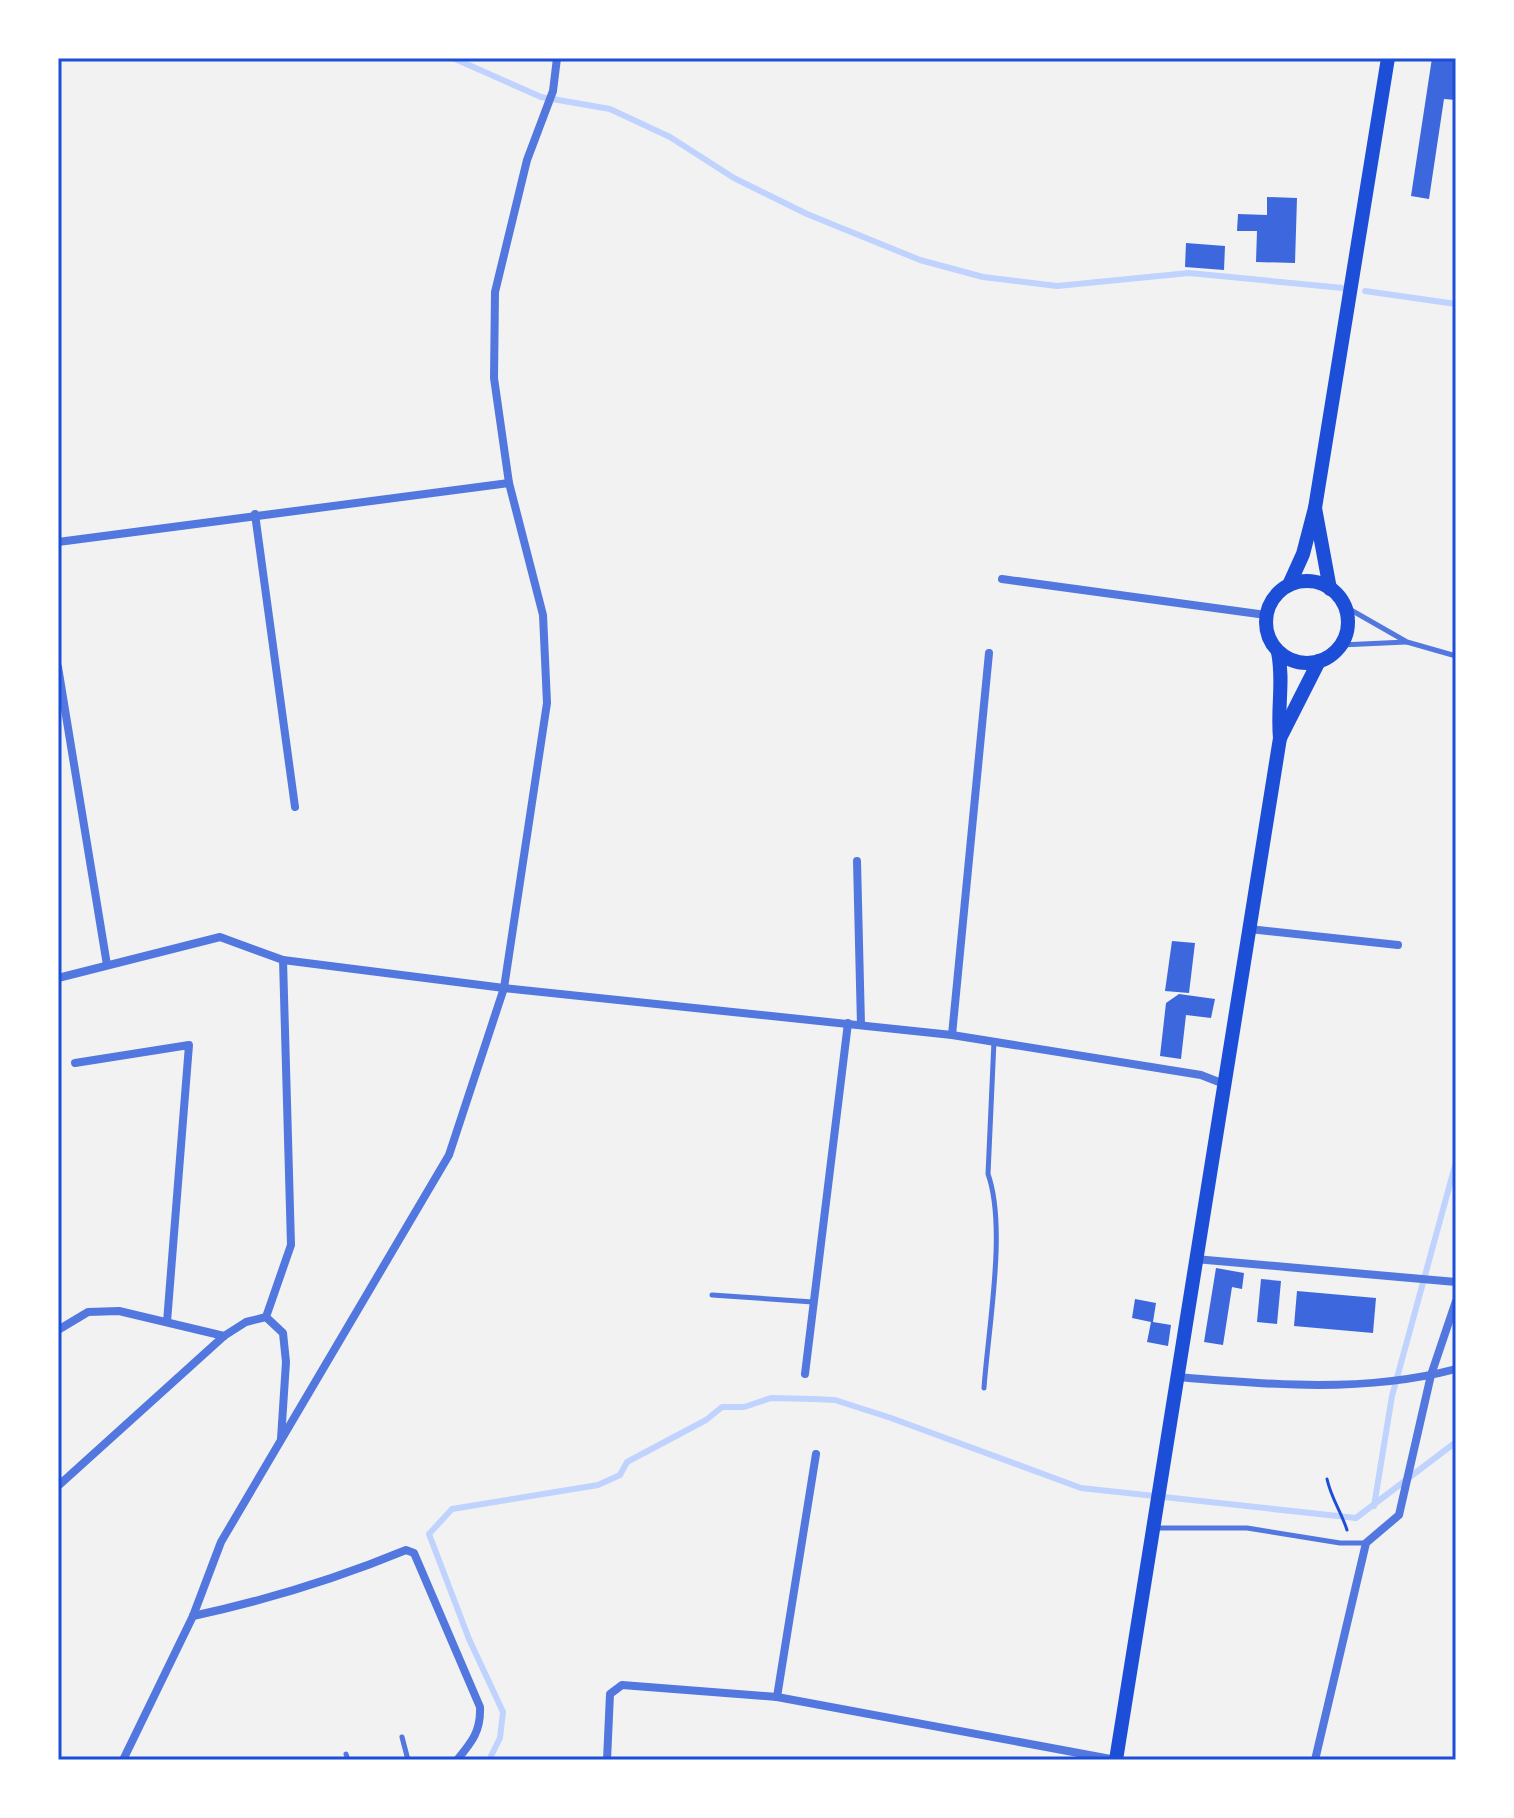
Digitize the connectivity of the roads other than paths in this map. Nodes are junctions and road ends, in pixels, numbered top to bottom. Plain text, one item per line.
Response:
1 (557, 58) edge
2 (1388, 58) edge
3 (509, 483) junction
4 (1315, 508) junction
5 (255, 514) junction
6 (58, 542) edge
7 (1002, 579) dead end
8 (1289, 585) junction
9 (1330, 589) junction
10 (1344, 606) junction
11 (1266, 615) junction
12 (1407, 642) junction
13 (1341, 645) junction
14 (1278, 652) junction
15 (989, 653) dead end
16 (1456, 656) edge
17 (1319, 661) junction
18 (58, 667) edge
19 (1280, 738) junction
20 (295, 807) dead end
21 (857, 861) dead end
22 (1248, 929) junction
23 (1398, 945) dead end
24 (283, 960) junction
25 (107, 965) junction
26 (58, 978) edge
27 (504, 988) junction
28 (848, 1023) junction
29 (861, 1025) junction
30 (952, 1035) junction
31 (994, 1040) junction
32 (75, 1063) dead end
33 (1224, 1084) junction
34 (1195, 1259) junction
35 (1456, 1282) edge
36 (712, 1295) dead end
37 (1456, 1301) edge
38 (814, 1302) junction
39 (266, 1317) junction
40 (167, 1322) junction
41 (58, 1330) edge
42 (224, 1336) junction
43 (1456, 1369) edge
44 (805, 1374) dead end
45 (1431, 1375) junction
46 (1178, 1377) junction
47 (984, 1388) dead end
48 (281, 1441) junction
49 (816, 1454) dead end
50 (58, 1486) edge
51 (1154, 1522) junction
52 (1366, 1543) junction
53 (193, 1616) junction
54 (777, 1697) junction
55 (402, 1737) dead end
56 (123, 1760) edge
57 (408, 1760) edge
58 (457, 1760) edge
59 (607, 1760) edge
60 (1116, 1760) edge
61 (1315, 1760) edge

1 - 3 street
2 - 4 main road
3 - 5 street
3 - 27 street
4 - 8 main road
4 - 9 main road
5 - 6 street
5 - 20 street
7 - 11 street
8 - 9 main road
8 - 11 main road
9 - 10 main road
10 - 12 lane
10 - 13 main road
11 - 14 main road
12 - 13 lane
12 - 16 lane
13 - 17 main road
14 - 17 main road
14 - 19 main road
15 - 30 street
17 - 19 main road
18 - 25 street
19 - 22 main road
21 - 29 street
22 - 23 street
22 - 33 main road
24 - 25 street
24 - 27 street
24 - 39 street
25 - 26 street
27 - 28 street
27 - 48 street
28 - 29 street
28 - 38 street
29 - 30 street
30 - 31 street
31 - 33 street
31 - 47 lane
32 - 40 street
33 - 34 main road
34 - 35 street
34 - 46 main road
36 - 38 lane
37 - 45 street
38 - 44 street
39 - 42 street
39 - 48 street
40 - 41 street
40 - 42 street
42 - 50 street
43 - 45 street
45 - 46 street
45 - 52 street
46 - 51 main road
48 - 53 street
49 - 54 street
51 - 52 lane
51 - 60 main road
52 - 61 street
53 - 56 street
53 - 58 street
54 - 59 street
54 - 60 street
55 - 57 lane

